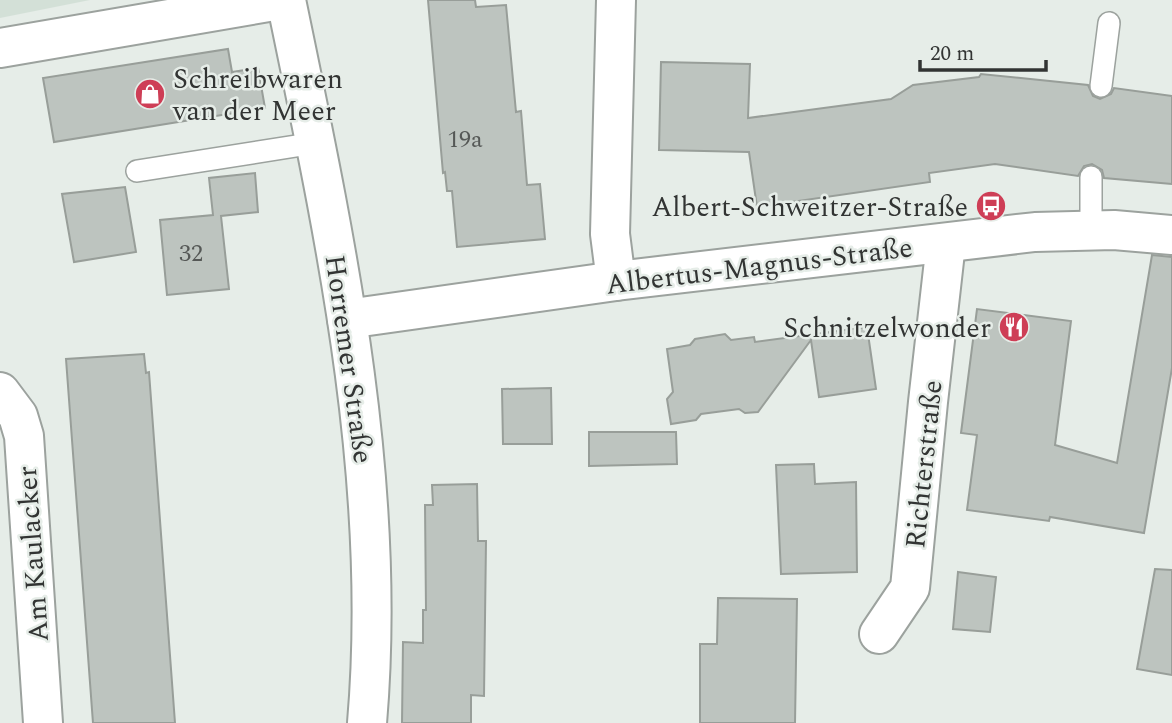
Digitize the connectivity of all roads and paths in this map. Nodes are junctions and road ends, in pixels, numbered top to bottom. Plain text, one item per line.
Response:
1 (280, 0) edge
2 (286, 0) edge
3 (616, 0) edge
4 (1109, 23) dead end
5 (0, 48) edge
6 (1101, 86) dead end
7 (315, 143) junction
8 (136, 171) dead end
9 (1091, 177) dead end
10 (1091, 230) junction
11 (1172, 235) edge
12 (946, 243) junction
13 (616, 281) junction
14 (347, 319) junction
15 (0, 393) edge
16 (879, 634) dead end
17 (44, 723) edge
18 (367, 723) edge

1 - 5 street
2 - 7 street, Horremer Straße
3 - 13 street
4 - 6 lane
7 - 8 lane
7 - 14 street, Horremer Straße
9 - 10 lane
10 - 11 street, Albertus-Magnus-Straße
10 - 12 street, Albertus-Magnus-Straße
12 - 13 street, Albertus-Magnus-Straße
12 - 16 street, Richterstraße
13 - 14 street, Albertus-Magnus-Straße
14 - 18 street, Horremer Straße
15 - 17 street, Am Kaulacker

